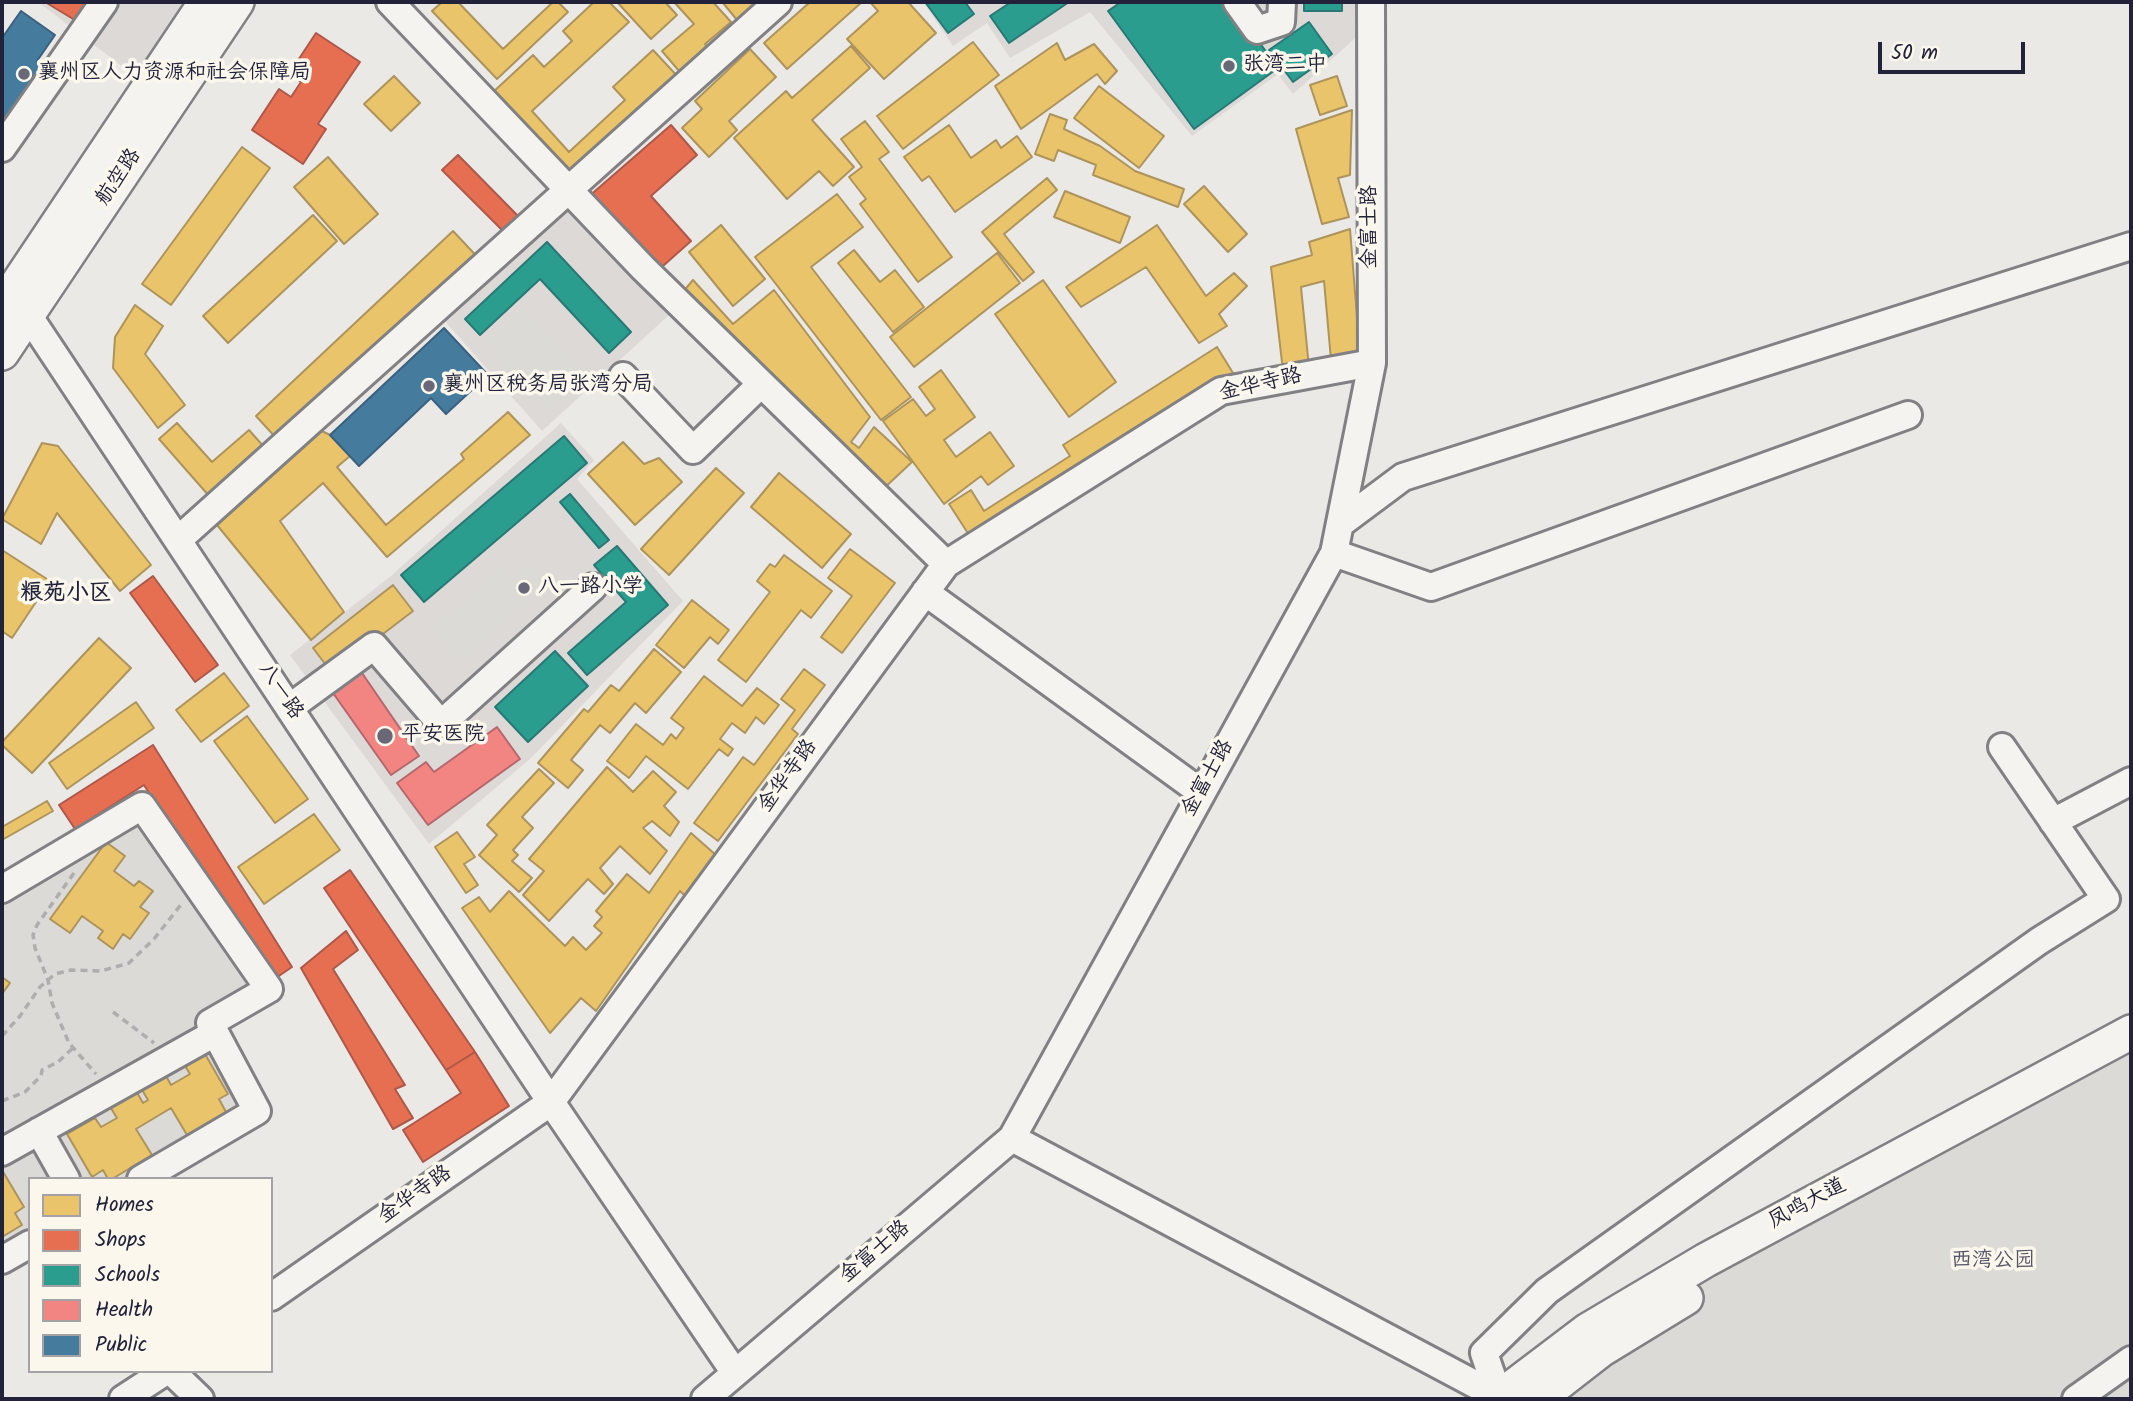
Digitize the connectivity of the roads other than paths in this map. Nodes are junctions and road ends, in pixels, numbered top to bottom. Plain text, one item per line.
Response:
1 (104, 2) edge
2 (206, 2) edge
3 (237, 2) edge
4 (390, 2) edge
5 (778, 2) edge
6 (1237, 2) edge
7 (1282, 2) edge
8 (1371, 2) edge
9 (2, 148) edge
10 (569, 191) junction
11 (2131, 246) edge
12 (10, 301) edge
13 (2, 353) edge
14 (1371, 363) junction
15 (623, 376) dead end
16 (761, 384) junction
17 (1908, 415) dead end
18 (1340, 524) junction
19 (178, 540) junction
20 (1334, 553) junction
21 (946, 564) junction
22 (593, 587) dead end
23 (925, 592) junction
24 (289, 708) junction
25 (2001, 747) dead end
26 (2131, 781) edge
27 (1202, 793) junction
28 (2053, 822) junction
29 (2, 889) edge
30 (2131, 1032) edge
31 (215, 1033) junction
32 (2131, 1058) edge
33 (551, 1102) junction
34 (40, 1131) junction
35 (1012, 1138) junction
36 (2, 1152) edge
37 (65, 1177) edge
38 (144, 1177) edge
39 (28, 1245) edge
40 (2, 1260) edge
41 (273, 1296) edge
42 (2131, 1360) edge
43 (163, 1373) edge
44 (173, 1373) edge
45 (735, 1373) junction
46 (1498, 1398) edge
47 (123, 1399) edge
48 (200, 1399) edge
49 (705, 1399) edge
50 (1538, 1399) edge
51 (2076, 1399) edge

1 - 9 street
2 - 12 main road, 航空路
3 - 12 main road, 航空路
4 - 10 street
5 - 10 street
6 - 7 street
8 - 14 street, 金富士路
10 - 16 street
10 - 19 street
11 - 18 street
12 - 13 main road, 航空路
12 - 19 street, 八一路
14 - 18 street, 金富士路
14 - 21 street, 金华寺路
15 - 16 street
16 - 21 street
17 - 20 street
18 - 20 street, 金富士路
19 - 24 street, 八一路
20 - 27 street, 金富士路
21 - 23 street, 金华寺路
22 - 24 street
23 - 27 street
23 - 33 street, 金华寺路
24 - 33 street, 八一路
25 - 28 street
26 - 28 street
27 - 35 street, 金富士路
28 - 46 street
29 - 31 street
30 - 46 main road, 凤鸣大道
31 - 34 street
31 - 38 street
32 - 50 main road, 凤鸣大道
33 - 41 street, 金华寺路
33 - 45 street, 八一路
34 - 36 street
34 - 37 street
35 - 45 street, 金富士路
35 - 46 street
39 - 40 street
42 - 51 street
43 - 47 street
44 - 48 street
45 - 49 street, 金富士路

